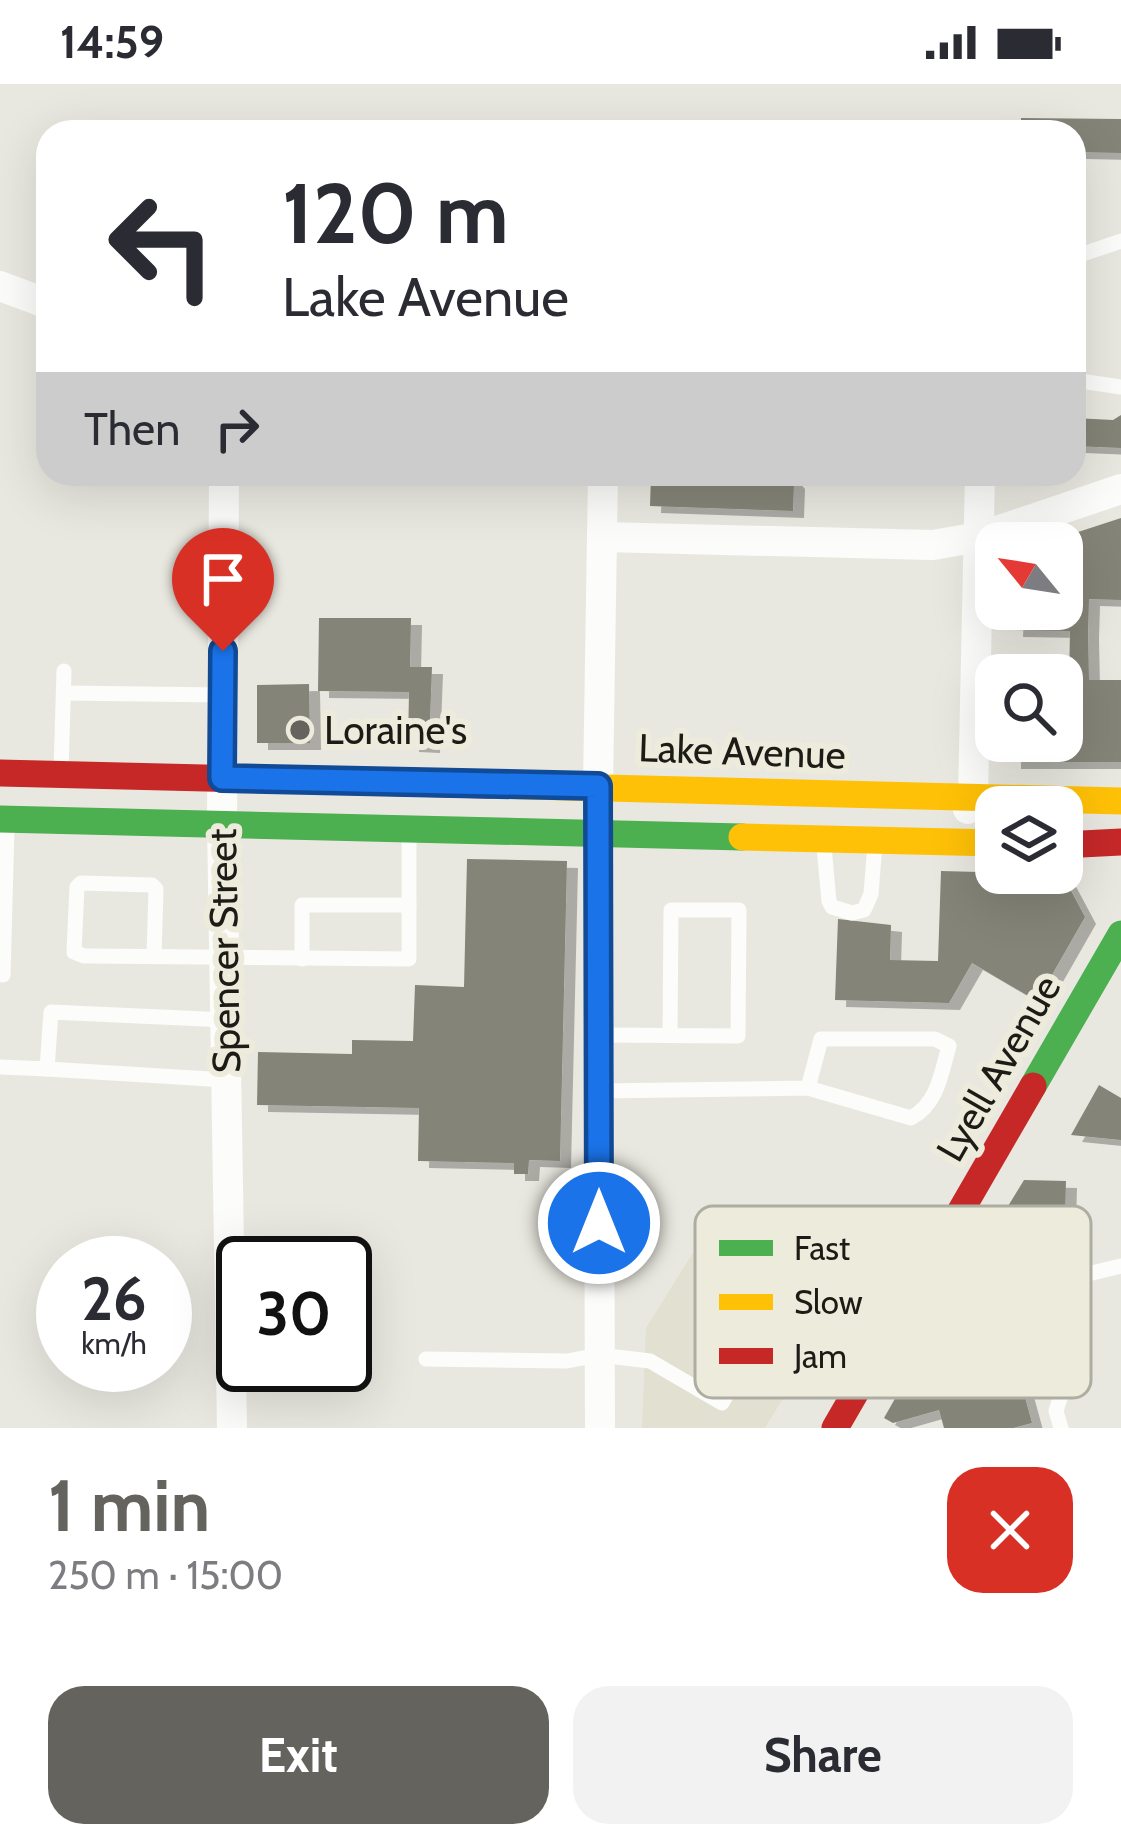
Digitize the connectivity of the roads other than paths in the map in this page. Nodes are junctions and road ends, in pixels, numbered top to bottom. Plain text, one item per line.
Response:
1 (1121, 241) edge
2 (1086, 253) edge
3 (0, 286) edge
4 (36, 300) edge
5 (1086, 382) edge
6 (1121, 387) edge
7 (224, 486) edge
8 (603, 486) edge
9 (980, 486) edge
10 (1121, 489) edge
11 (979, 522) edge
12 (1021, 522) edge
13 (602, 537) junction
14 (975, 537) edge
15 (977, 630) edge
16 (64, 671) dead end
17 (64, 693) junction
18 (223, 695) junction
19 (0, 772) edge
20 (61, 774) junction
21 (222, 778) junction
22 (598, 786) junction
23 (973, 796) junction
24 (1121, 801) edge
25 (4, 819) edge
26 (222, 824) junction
27 (409, 828) junction
28 (598, 832) junction
29 (823, 838) junction
30 (875, 840) junction
31 (918, 841) junction
32 (975, 842) edge
33 (1121, 842) edge
34 (1083, 843) edge
35 (409, 905) junction
36 (1121, 934) edge
37 (154, 957) junction
38 (224, 958) junction
39 (302, 959) junction
40 (3, 975) dead end
41 (226, 1020) junction
42 (598, 1035) junction
43 (670, 1035) junction
44 (0, 1067) edge
45 (47, 1069) junction
46 (226, 1080) junction
47 (808, 1088) junction
48 (599, 1090) junction
49 (962, 1206) edge
50 (1121, 1266) edge
51 (1091, 1273) edge
52 (599, 1355) junction
53 (426, 1359) dead end
54 (695, 1387) edge
55 (852, 1398) edge
56 (1060, 1398) edge
57 (232, 1428) edge
58 (599, 1428) edge
59 (835, 1428) edge
60 (1061, 1428) edge

1 - 2 lane
3 - 4 street
5 - 6 lane
7 - 18 street, Spencer Street
8 - 13 street
9 - 11 street
10 - 12 street
13 - 14 street
13 - 22 street
15 - 23 street
16 - 17 lane
17 - 18 lane
17 - 20 lane
18 - 21 street, Spencer Street
19 - 20 main road, Lake Avenue
20 - 21 main road, Lake Avenue
21 - 22 main road, Lake Avenue
21 - 26 street, Spencer Street
22 - 23 main road, Lake Avenue
22 - 28 street
23 - 24 main road, Lake Avenue
23 - 31 street
25 - 26 main road
25 - 40 lane
26 - 27 main road
26 - 38 street, Spencer Street
27 - 28 main road
27 - 35 lane
28 - 29 main road
28 - 42 street
29 - 30 main road
29 - 30 lane
30 - 31 main road
31 - 32 main road
33 - 34 main road
35 - 39 lane
35 - 39 lane
36 - 49 main road, Lyell Avenue
37 - 37 lane
37 - 38 lane
38 - 39 lane
38 - 41 street, Spencer Street
41 - 45 lane
41 - 46 street, Spencer Street
42 - 43 lane
42 - 48 street
43 - 43 lane
44 - 45 lane
45 - 46 lane
46 - 57 street, Spencer Street
47 - 47 lane
47 - 48 lane
48 - 52 street
50 - 51 lane
52 - 53 lane
52 - 54 lane
52 - 58 street
55 - 59 main road, Lyell Avenue
56 - 60 lane

